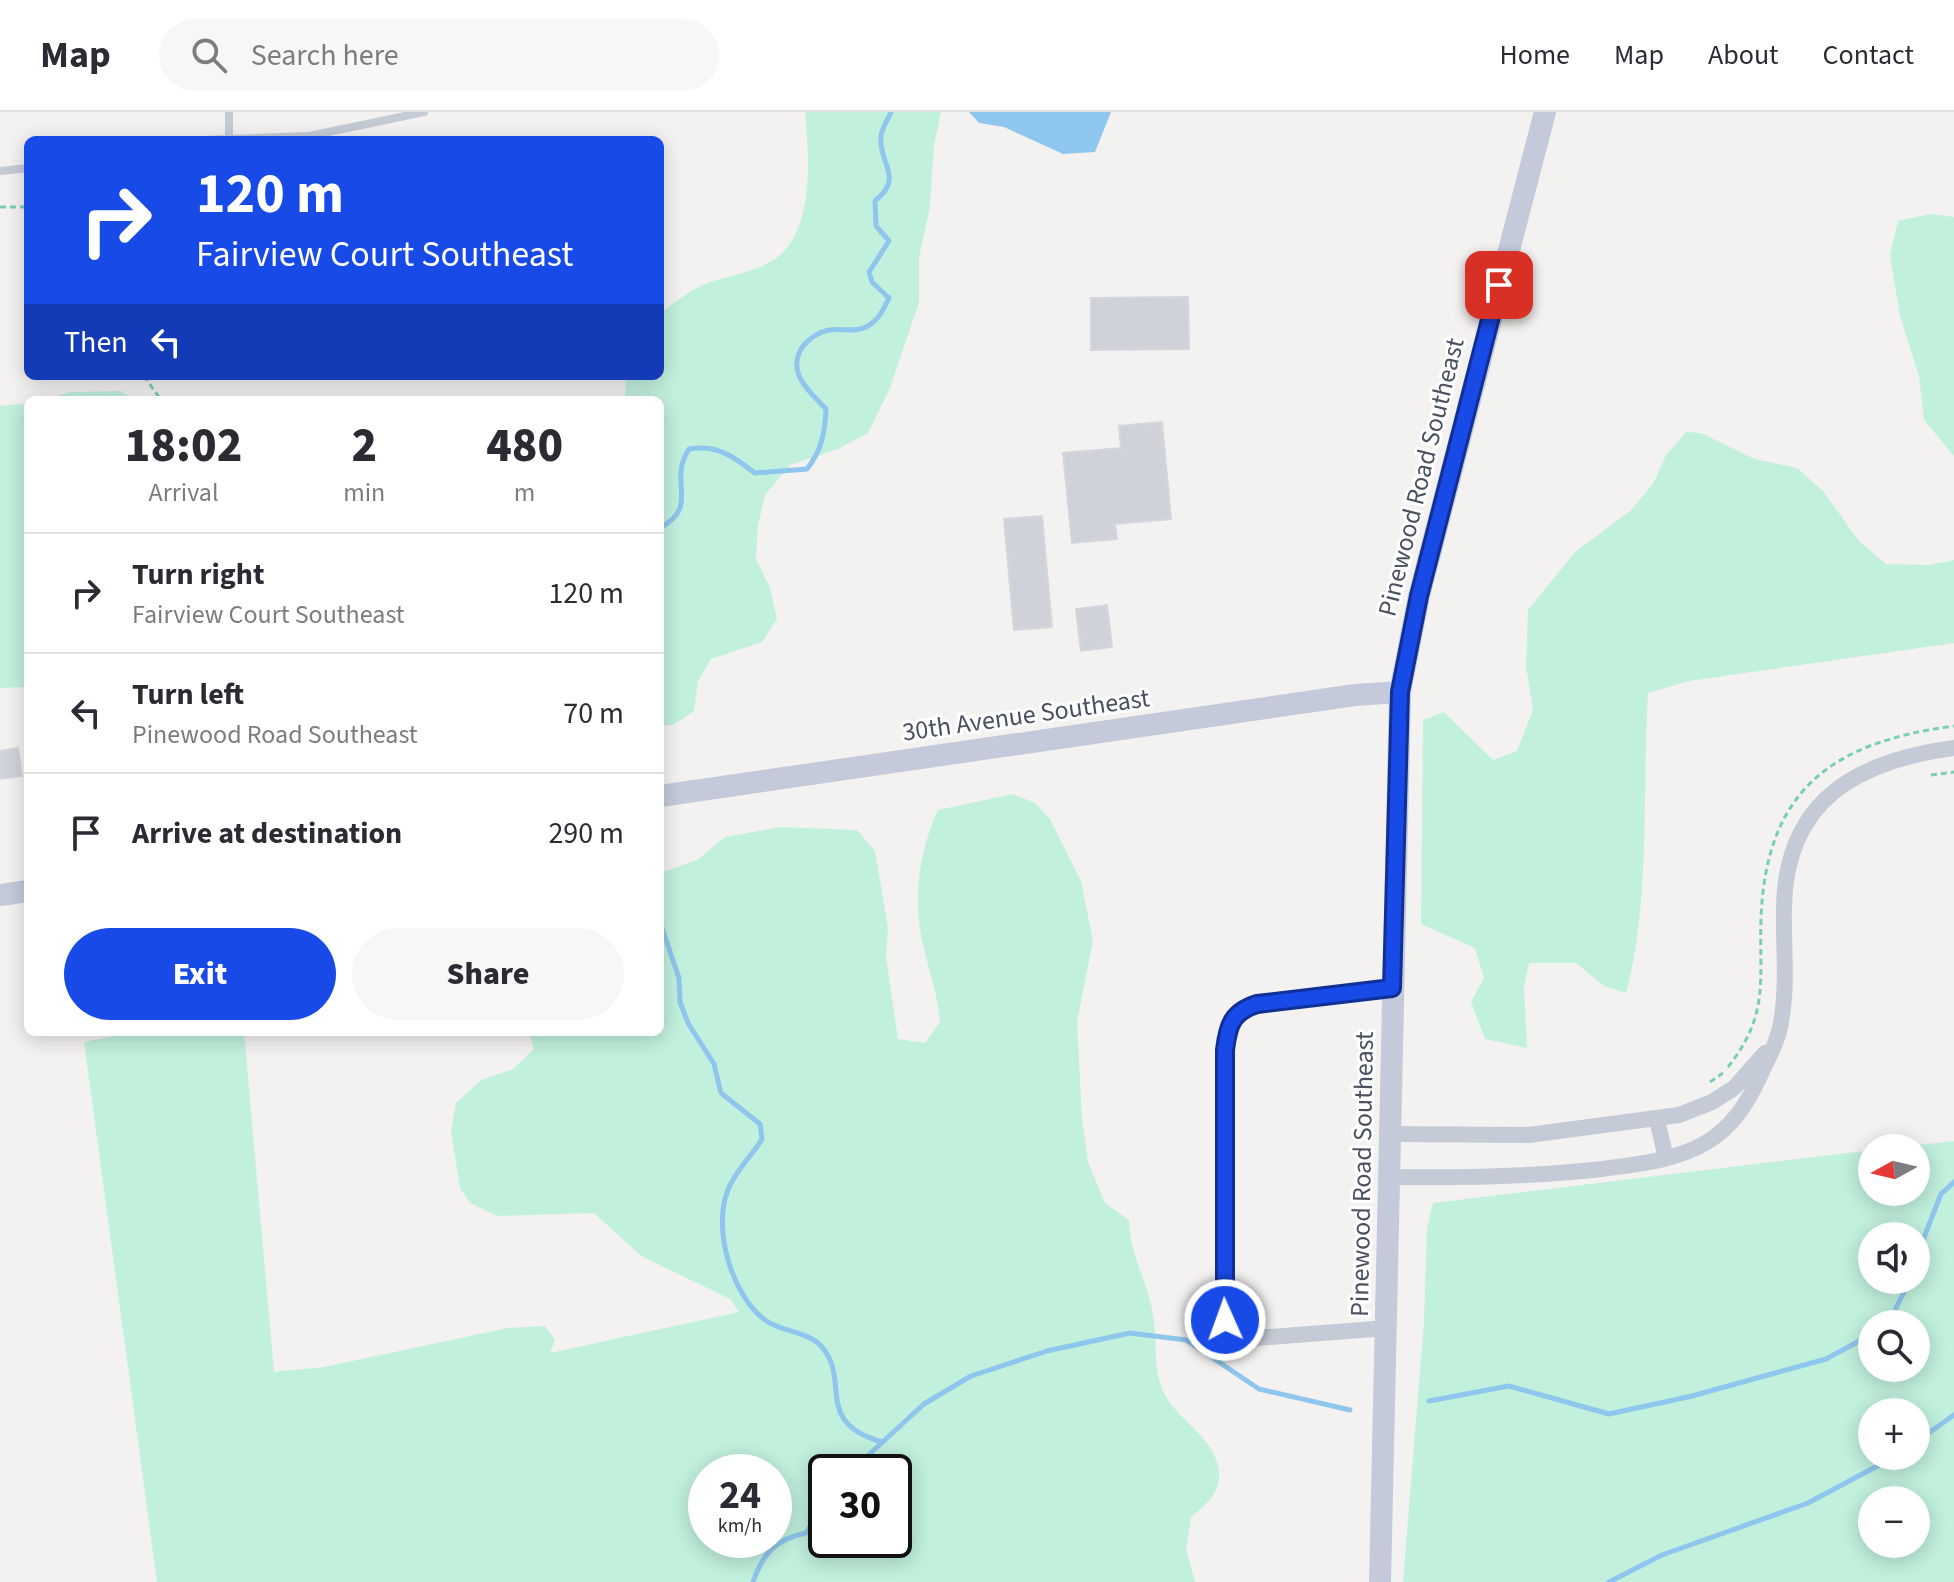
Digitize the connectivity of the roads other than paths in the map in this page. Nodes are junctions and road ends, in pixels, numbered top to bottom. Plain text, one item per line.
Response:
1 (229, 112) edge
2 (424, 112) edge
3 (1545, 112) edge
4 (229, 136) edge
5 (309, 136) edge
6 (24, 168) edge
7 (0, 171) edge
8 (1400, 692) junction
9 (1954, 748) edge
10 (664, 795) edge
11 (24, 892) edge
12 (0, 895) edge
13 (1392, 988) junction
14 (1776, 1040) junction
15 (1657, 1120) junction
16 (1391, 1134) junction
17 (1666, 1158) junction
18 (1391, 1177) junction
19 (1388, 1328) junction
20 (1380, 1582) edge

1 - 4 lane
2 - 5 lane
3 - 8 street, Pinewood Road Southeast
6 - 7 lane
8 - 10 street, 30th Avenue Southeast
8 - 13 street, Pinewood Road Southeast
9 - 14 street
11 - 12 street
13 - 16 street, Pinewood Road Southeast
13 - 19 street
14 - 15 street
14 - 17 street
15 - 16 street
15 - 17 street
16 - 18 street, Pinewood Road Southeast
17 - 18 street
18 - 19 street, Pinewood Road Southeast
19 - 20 street, Pinewood Road Southeast

